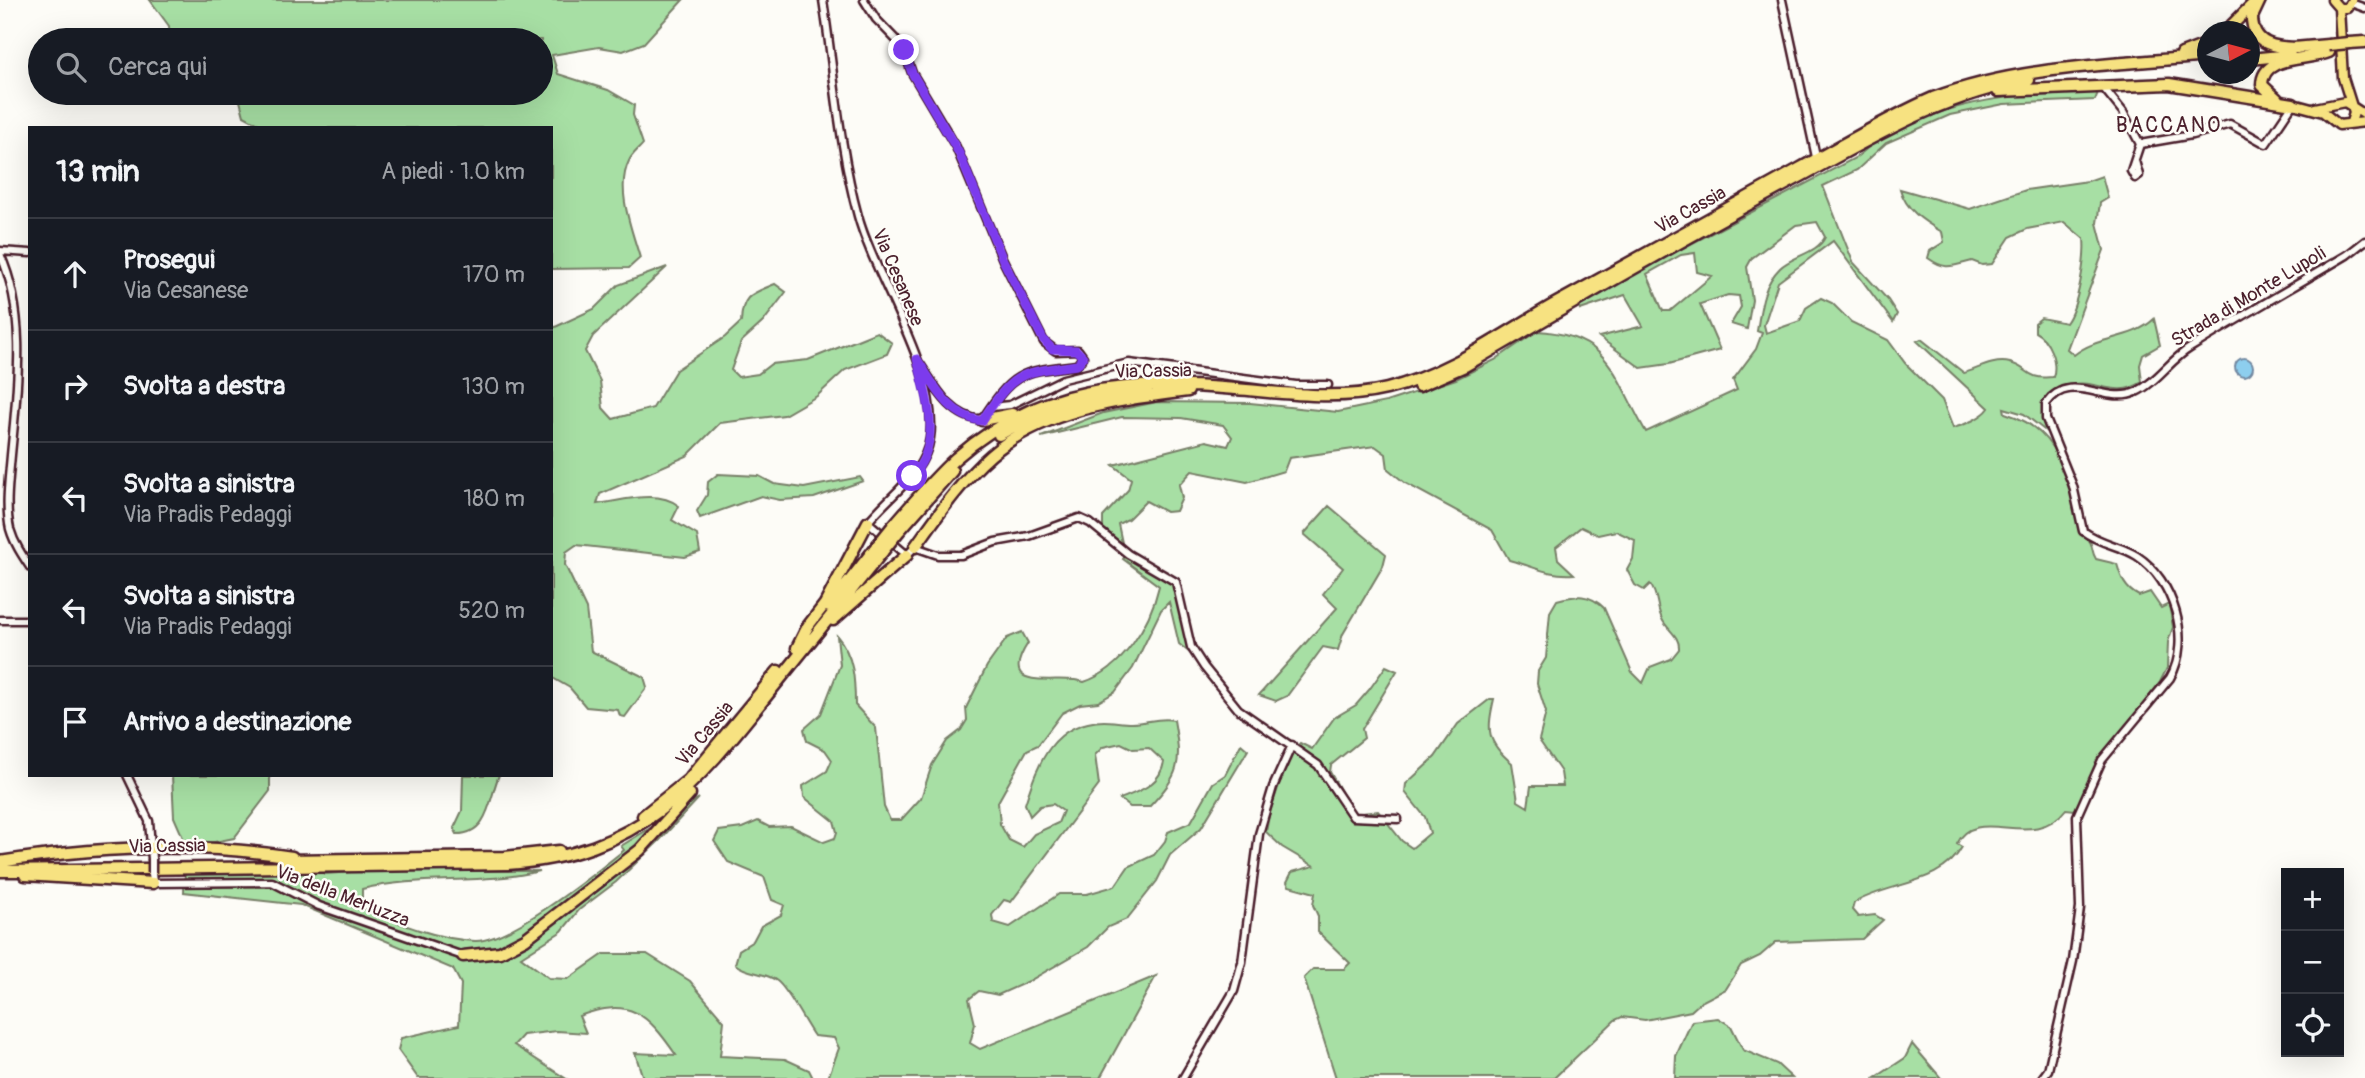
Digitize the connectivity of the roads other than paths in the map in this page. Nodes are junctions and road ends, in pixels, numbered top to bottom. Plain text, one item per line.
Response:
1 (823, 0) edge
2 (864, 0) edge
3 (1782, 0) edge
4 (2259, 0) edge
5 (2332, 0) edge
6 (2352, 1) edge
7 (2339, 8) junction
8 (2365, 8) edge
9 (2237, 21) edge
10 (2365, 42) edge
11 (2197, 47) edge
12 (2349, 47) junction
13 (2298, 48) junction
14 (2365, 48) edge
15 (2328, 49) junction
16 (2260, 51) edge
17 (2197, 57) edge
18 (2260, 58) edge
19 (2155, 61) junction
20 (2197, 63) edge
21 (2343, 78) junction
22 (2107, 87) junction
23 (1976, 92) junction
24 (2289, 103) junction
25 (2335, 104) junction
26 (2351, 106) junction
27 (2312, 108) junction
28 (2365, 115) edge
29 (2331, 118) junction
30 (2351, 122) junction
31 (2365, 122) edge
32 (1846, 143) junction
33 (2140, 144) junction
34 (1816, 158) junction
35 (2135, 161) dead end
36 (1769, 186) junction
37 (2365, 241) edge
38 (0, 253) edge
39 (28, 253) edge
40 (917, 359) junction
41 (1328, 385) dead end
42 (1188, 391) junction
43 (1049, 401) junction
44 (991, 407) junction
45 (982, 421) junction
46 (868, 522) junction
47 (895, 529) junction
48 (915, 547) junction
49 (879, 549) junction
50 (907, 555) junction
51 (28, 564) edge
52 (0, 620) edge
53 (28, 620) edge
54 (812, 639) junction
55 (797, 648) junction
56 (1292, 745) junction
57 (712, 763) junction
58 (128, 777) edge
59 (1398, 819) dead end
60 (152, 853) junction
61 (308, 859) junction
62 (0, 863) edge
63 (0, 871) edge
64 (153, 878) junction
65 (463, 956) joint
66 (1183, 1078) edge
67 (2042, 1078) edge

1 - 40 street, Via Cesanese
2 - 44 street
3 - 34 street
4 - 9 highway
4 - 13 highway
5 - 7 main road
6 - 7 main road
6 - 8 street
7 - 21 main road
10 - 12 highway
11 - 19 highway
12 - 14 highway
12 - 15 highway, bridge
13 - 15 highway
13 - 16 highway
15 - 18 highway
15 - 24 highway
17 - 19 highway, Via Cassia
19 - 32 highway, Via Cassia
20 - 23 highway, Via Cassia
21 - 25 main road
21 - 26 main road
22 - 23 highway
22 - 24 highway
22 - 33 street
23 - 42 highway, Via Cassia
24 - 27 main road
24 - 33 street
25 - 26 main road
25 - 27 main road
25 - 29 main road
26 - 28 main road
26 - 30 main road
27 - 29 main road
29 - 30 main road
30 - 31 main road
32 - 34 street
32 - 36 highway, Via Cassia
33 - 35 street
34 - 36 street
36 - 43 highway, Via Cassia
37 - 67 street, Strada di Monte Lupoli
38 - 39 street
38 - 51 street
40 - 45 street
40 - 46 street, Via Cesanese
41 - 44 street
42 - 47 highway, Via Cassia
42 - 48 highway
43 - 45 highway
43 - 47 highway, Via Cassia
44 - 45 street
46 - 50 street
46 - 55 highway
47 - 49 highway, Via Cassia, bridge
48 - 50 street
48 - 56 street
49 - 54 highway, Via Cassia
49 - 55 highway, Via Cassia
50 - 54 highway
52 - 53 street
54 - 57 highway, Via Cassia
55 - 61 highway, Via Cassia
56 - 59 street
56 - 66 street
57 - 63 highway, Via Cassia
57 - 65 highway
58 - 60 street
60 - 61 highway
60 - 62 highway
60 - 64 street, bridge
61 - 62 highway, Via Cassia
63 - 64 highway
64 - 65 street, Via della Merluzza

